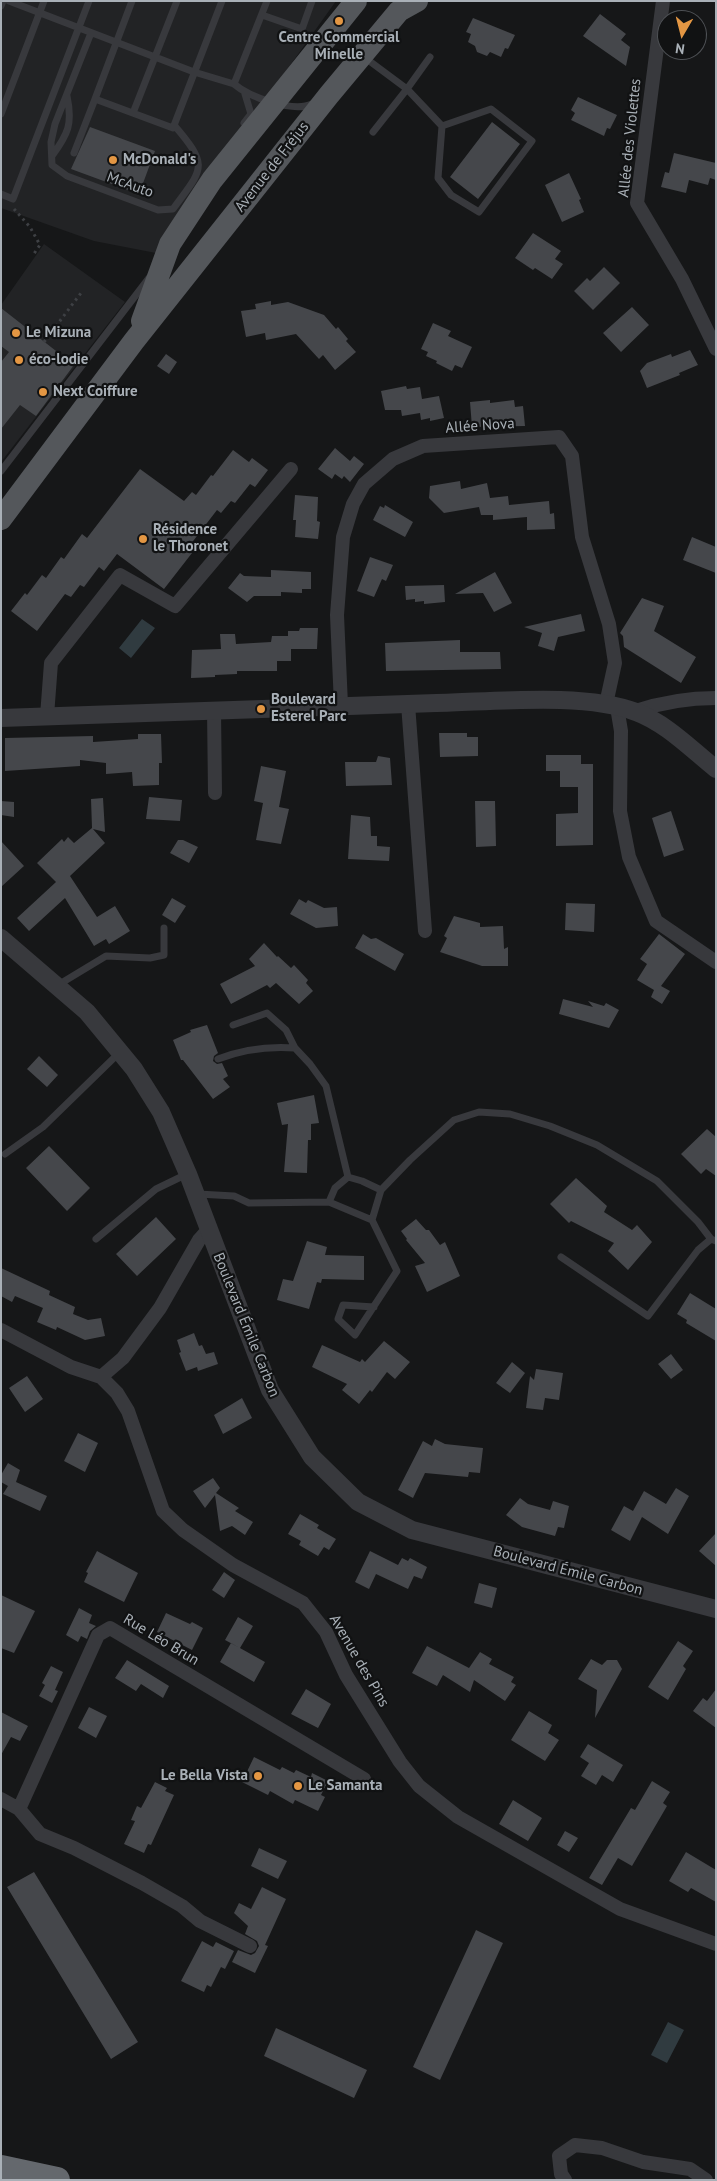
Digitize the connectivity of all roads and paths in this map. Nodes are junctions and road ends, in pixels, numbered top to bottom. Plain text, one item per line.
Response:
1 (3, 1) edge
2 (9, 1) edge
3 (44, 1) edge
4 (89, 1) edge
5 (132, 1) edge
6 (176, 1) edge
7 (222, 1) edge
8 (267, 1) edge
9 (312, 1) edge
10 (356, 1) edge
11 (417, 1) edge
12 (663, 1) edge
13 (1, 6) edge
14 (40, 13) junction
15 (262, 15) junction
16 (79, 28) junction
17 (91, 33) junction
18 (116, 42) junction
19 (362, 56) junction
20 (155, 57) junction
21 (430, 57) dead end
22 (194, 72) junction
23 (234, 84) junction
24 (407, 89) junction
25 (245, 94) junction
26 (329, 94) junction
27 (67, 96) junction
28 (95, 99) junction
29 (274, 102) junction
30 (133, 113) junction
31 (1, 114) edge
32 (174, 125) junction
33 (442, 126) junction
34 (240, 128) dead end
35 (373, 132) dead end
36 (74, 153) dead end
37 (52, 156) junction
38 (1, 194) edge
39 (13, 199) junction
40 (33, 255) dead end
41 (164, 261) junction
42 (81, 292) dead end
43 (134, 341) junction
44 (44, 342) dead end
45 (716, 350) edge
46 (291, 469) dead end
47 (1, 471) edge
48 (1, 519) edge
49 (716, 698) edge
50 (408, 704) junction
51 (612, 705) junction
52 (341, 706) junction
53 (214, 710) junction
54 (636, 711) junction
55 (47, 716) junction
56 (1, 718) edge
57 (716, 769) edge
58 (215, 793) dead end
59 (164, 928) dead end
60 (425, 931) dead end
61 (1, 938) edge
62 (716, 962) edge
63 (58, 985) junction
64 (233, 1025) dead end
65 (294, 1048) junction
66 (121, 1052) junction
67 (218, 1059) dead end
68 (5, 1154) dead end
69 (188, 1174) junction
70 (348, 1177) junction
71 (381, 1190) junction
72 (195, 1194) junction
73 (329, 1202) junction
74 (372, 1220) junction
75 (208, 1230) junction
76 (96, 1239) dead end
77 (714, 1240) edge
78 (561, 1257) dead end
79 (374, 1307) junction
80 (1, 1330) edge
81 (100, 1377) junction
82 (716, 1610) edge
83 (364, 1779) dead end
84 (1, 1799) edge
85 (19, 1809) junction
86 (716, 1944) edge
87 (250, 1946) dead end
88 (1, 2168) edge
89 (57, 2180) edge
90 (565, 2180) edge
91 (706, 2180) edge

1 - 13 lane
2 - 14 lane
3 - 14 lane
4 - 16 lane
5 - 18 lane
6 - 20 lane
7 - 22 lane
8 - 15 lane
9 - 15 lane
10 - 29 main road, Avenue de Fréjus
11 - 19 main road, Avenue de Fréjus
12 - 45 street, Allée des Violettes
14 - 16 lane
14 - 31 lane
15 - 23 lane
16 - 17 lane
16 - 39 lane
17 - 18 lane
17 - 27 lane
18 - 20 lane
18 - 28 lane
19 - 24 lane
19 - 26 main road, Avenue de Fréjus
20 - 22 lane
20 - 30 lane
21 - 24 lane
22 - 23 lane
22 - 32 lane
23 - 25 lane
24 - 33 lane
24 - 35 lane
25 - 29 lane
25 - 34 lane
26 - 29 lane
26 - 43 main road, Avenue de Fréjus
27 - 37 lane
27 - 37 lane
28 - 30 lane
28 - 36 lane
29 - 41 main road, Avenue de Fréjus
30 - 32 lane
32 - 37 lane, McAuto
33 - 33 lane
38 - 39 lane
39 - 40 path
41 - 43 main road, Avenue de Fréjus
41 - 47 lane
42 - 44 path
43 - 48 main road, Avenue de Fréjus
46 - 55 street
49 - 54 street
50 - 51 street
50 - 52 street
50 - 60 street
51 - 52 street, Allée Nova
51 - 54 street
51 - 62 street
52 - 53 street
53 - 55 street
53 - 58 street
54 - 57 street
55 - 56 street
59 - 63 lane
61 - 63 street, Boulevard Émile Carbon
63 - 66 street, Boulevard Émile Carbon
64 - 65 lane
65 - 67 lane
65 - 70 lane
66 - 68 lane
66 - 69 street, Boulevard Émile Carbon
69 - 72 street, Boulevard Émile Carbon
69 - 76 lane
70 - 71 lane
70 - 73 lane
71 - 74 lane
71 - 77 lane
72 - 73 lane
72 - 75 street, Boulevard Émile Carbon
73 - 74 lane
74 - 79 lane
75 - 81 street
75 - 82 street, Boulevard Émile Carbon
77 - 78 lane
79 - 79 lane
80 - 81 street, Avenue des Pins
81 - 86 street, Avenue des Pins
83 - 85 street, Rue Léo Brun
84 - 85 street
85 - 87 street
88 - 89 highway
90 - 91 street

